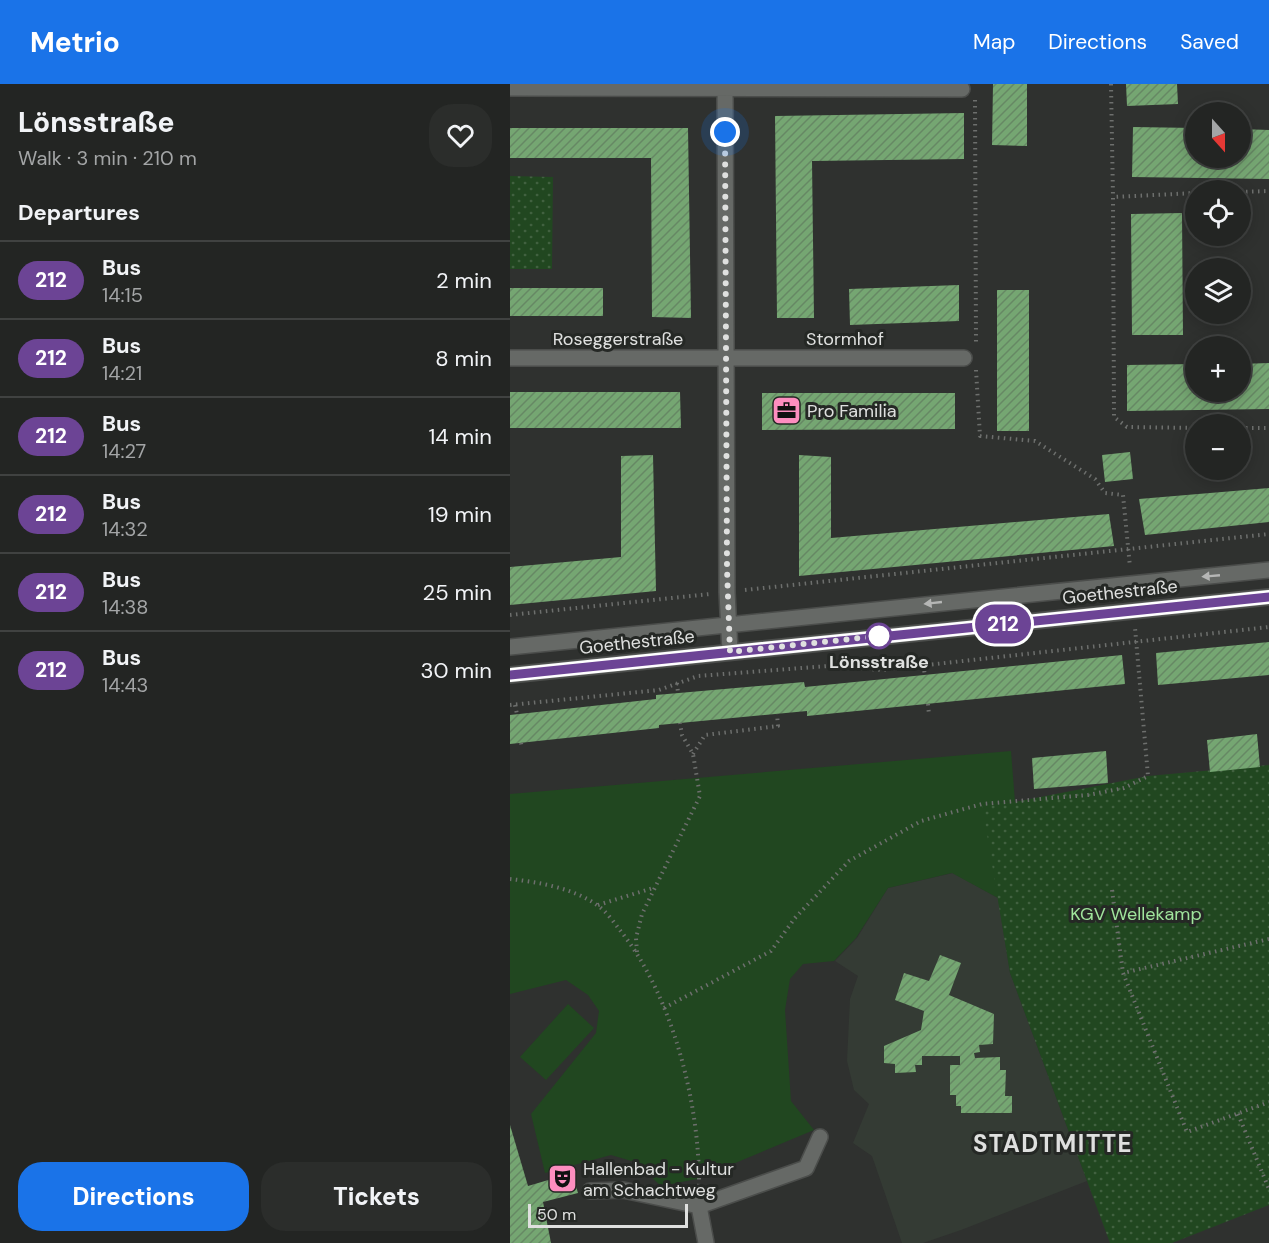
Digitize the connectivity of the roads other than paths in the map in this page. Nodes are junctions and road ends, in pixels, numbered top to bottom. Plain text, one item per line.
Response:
1 (725, 86) edge
2 (510, 88) edge
3 (968, 89) road end
4 (510, 358) edge
5 (725, 358) junction
6 (964, 358) dead end
7 (1269, 570) edge
8 (1269, 597) edge
9 (728, 625) junction
10 (510, 646) edge
11 (730, 652) junction
12 (510, 675) edge
13 (820, 1137) dead end
14 (590, 1191) dead end
15 (699, 1206) junction
16 (706, 1243) edge

1 - 2 street
1 - 3 street
1 - 5 street
4 - 5 street, Roseggerstraße
5 - 6 street, Stormhof
5 - 9 street
7 -> 9 street, Goethestraße
8 - 11 street, Goethestraße
9 - 10 street, Goethestraße
9 - 11 street
11 - 12 street, Goethestraße
13 - 15 street
14 - 15 street
15 - 16 street

